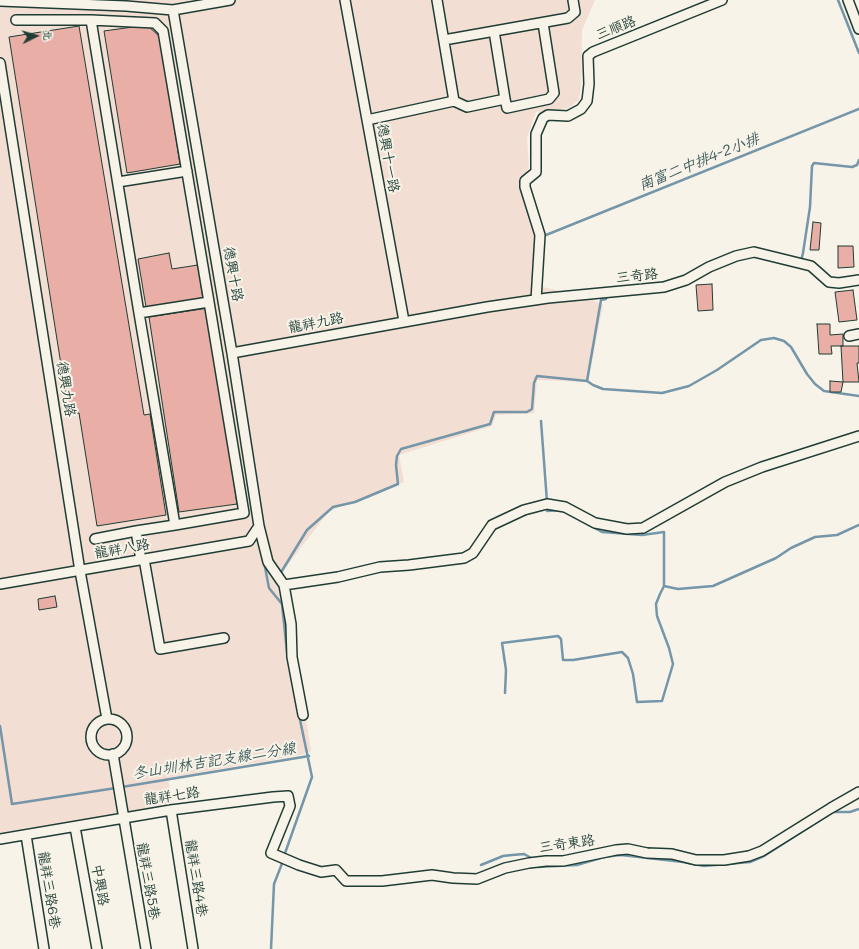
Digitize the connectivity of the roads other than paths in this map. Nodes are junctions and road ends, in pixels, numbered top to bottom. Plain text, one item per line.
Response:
1 (230, 0) edge
2 (345, 0) edge
3 (437, 0) edge
4 (573, 0) edge
5 (722, 0) edge
6 (848, 0) edge
7 (0, 1) edge
8 (173, 10) junction
9 (16, 20) dead end
10 (91, 20) junction
11 (543, 23) junction
12 (859, 29) edge
13 (494, 32) junction
14 (444, 40) junction
15 (0, 63) edge
16 (505, 98) junction
17 (454, 101) junction
18 (367, 120) junction
19 (187, 171) junction
20 (118, 182) junction
21 (859, 280) edge
22 (536, 300) junction
23 (209, 302) junction
24 (139, 313) junction
25 (404, 321) junction
26 (859, 334) edge
27 (849, 336) dead end
28 (232, 353) junction
29 (859, 436) edge
30 (175, 525) junction
31 (259, 526) junction
32 (136, 532) junction
33 (94, 539) dead end
34 (143, 560) junction
35 (80, 571) junction
36 (0, 584) edge
37 (284, 585) junction
38 (224, 638) dead end
39 (303, 715) dead end
40 (107, 719) junction
41 (113, 754) junction
42 (859, 792) edge
43 (172, 810) junction
44 (123, 818) junction
45 (75, 827) junction
46 (26, 835) junction
47 (0, 839) edge
48 (271, 853) joint
49 (44, 949) edge
50 (97, 949) edge
51 (146, 949) edge
52 (193, 949) edge

1 - 8 street
2 - 18 street, 德興十一路
3 - 14 street
4 - 11 street
5 - 22 street, 三順路
6 - 12 street
7 - 8 street
8 - 28 street, 德興十路
9 - 10 street
10 - 19 street
10 - 20 street
11 - 13 street
11 - 16 street
13 - 14 street
13 - 16 street
14 - 17 street
15 - 35 street, 德興九路
16 - 17 street
17 - 18 street
18 - 25 street, 德興十一路
19 - 20 street
19 - 23 street
20 - 24 street
21 - 22 street, 三奇路
22 - 25 street, 三奇路
23 - 24 street
23 - 30 street
24 - 30 street
25 - 28 street, 龍祥九路
26 - 27 street
28 - 31 street, 德興十路
29 - 37 street
30 - 32 street
31 - 34 street, 龍祥八路
31 - 37 street, 德興十路
32 - 33 street
32 - 34 street
34 - 35 street, 龍祥八路
34 - 38 street
35 - 36 street, 龍祥八路
35 - 40 street, 德興九路
37 - 39 street
40 - 41 street
40 - 41 street
41 - 44 street
42 - 48 street, 三奇東路
43 - 44 street, 龍祥七路
43 - 48 street, 龍祥七路
43 - 52 street, 龍祥三路4巷
44 - 45 street, 龍祥七路
44 - 51 street, 龍祥三路5巷
45 - 46 street, 龍祥七路
45 - 50 street, 中興路
46 - 47 street, 龍祥七路
46 - 49 street, 龍祥三路6巷

